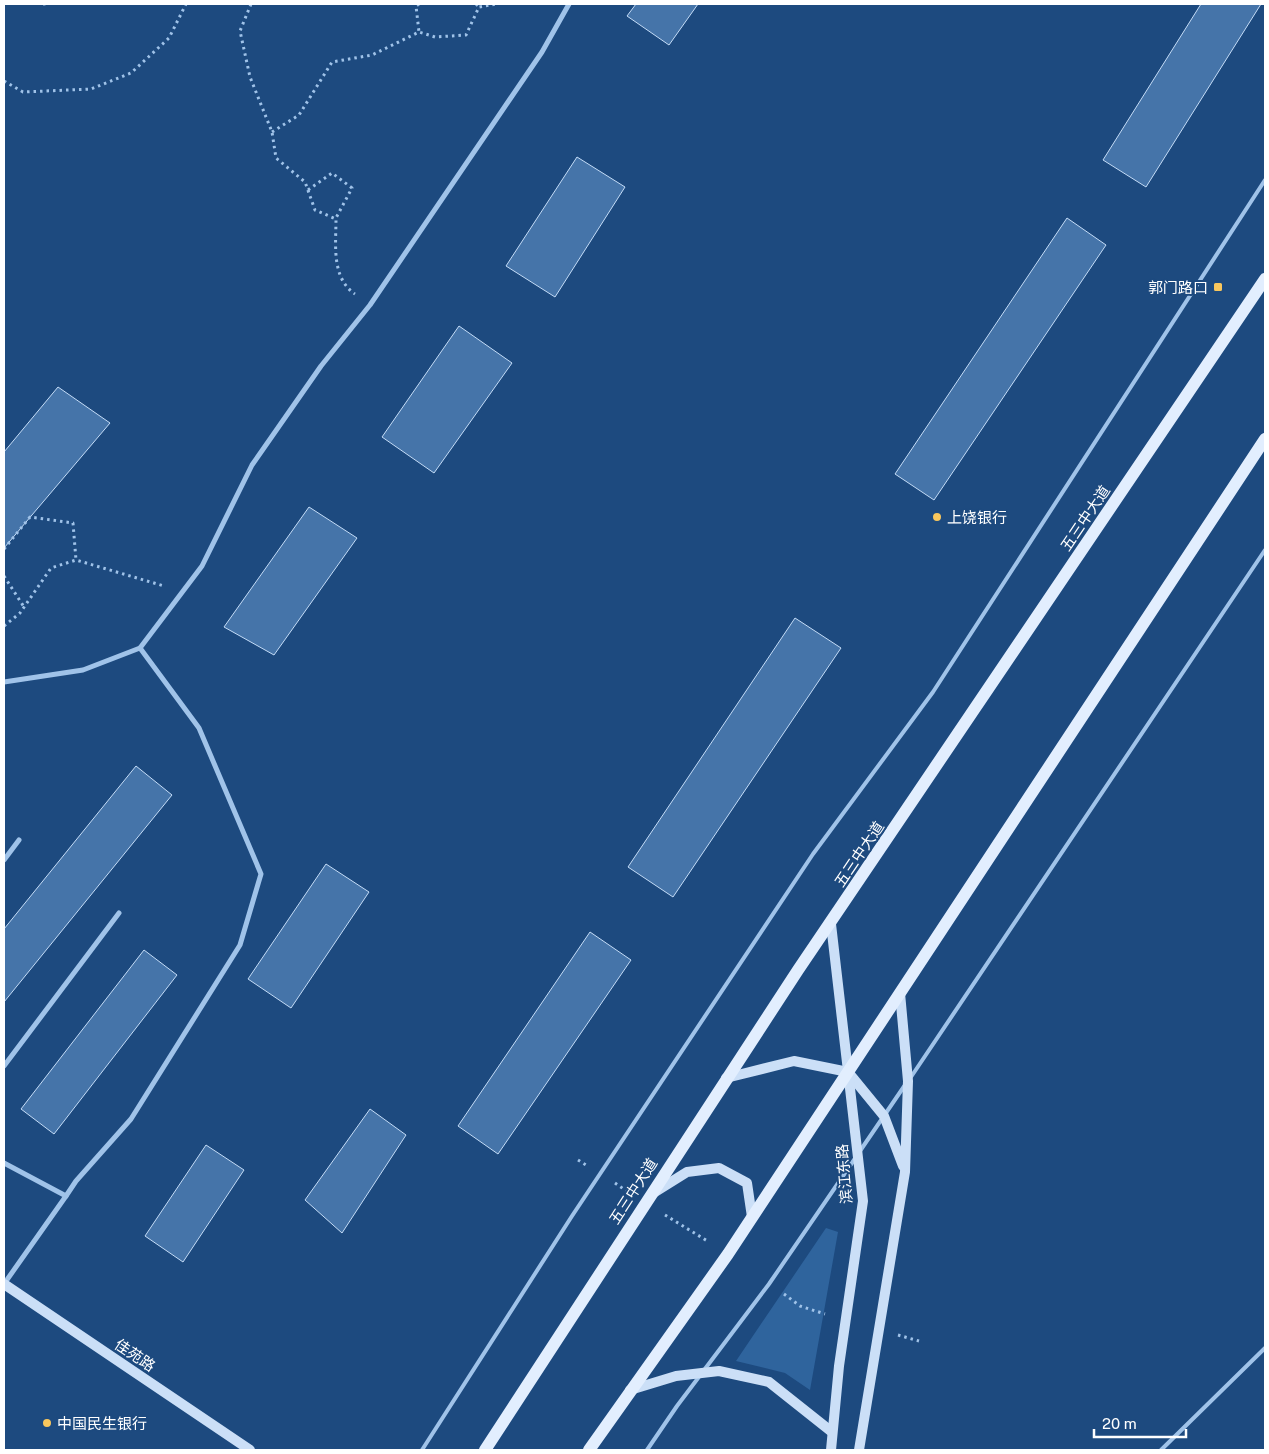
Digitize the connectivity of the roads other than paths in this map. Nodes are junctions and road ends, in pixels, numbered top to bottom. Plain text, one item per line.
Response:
1 (569, 4) edge
2 (1265, 180) edge
3 (1265, 280) edge
4 (1265, 439) edge
5 (1265, 550) edge
6 (140, 648) junction
7 (4, 682) edge
8 (19, 840) dead end
9 (4, 860) edge
10 (119, 913) dead end
11 (830, 924) junction
12 (900, 993) junction
13 (4, 1066) edge
14 (848, 1072) junction
15 (726, 1078) junction
16 (908, 1081) junction
17 (884, 1116) junction
18 (858, 1155) junction
19 (4, 1163) edge
20 (905, 1172) junction
21 (650, 1195) junction
22 (66, 1196) junction
23 (752, 1217) junction
24 (4, 1284) edge
25 (1265, 1348) edge
26 (702, 1373) junction
27 (630, 1390) junction
28 (832, 1432) junction
29 (250, 1450) edge
30 (422, 1450) edge
31 (485, 1450) edge
32 (589, 1450) edge
33 (647, 1450) edge
34 (830, 1450) edge
35 (859, 1450) edge
36 (1161, 1450) edge

1 - 6 street
2 - 30 lane
3 - 11 main road, 五三中大道
4 - 12 main road
5 - 16 lane
6 - 7 street
6 - 22 street
8 - 9 street
10 - 13 street
11 - 14 main road, 滨江东路
11 - 15 main road, 五三中大道
12 - 14 main road
12 - 16 main road
14 - 15 main road
14 - 17 main road
14 - 18 main road, 滨江东路
14 - 23 main road
15 - 21 main road, 五三中大道
16 - 17 lane
16 - 20 main road
17 - 18 lane
17 - 20 main road
18 - 26 lane
18 - 28 main road, 滨江东路
19 - 22 street
20 - 35 main road
21 - 23 main road
21 - 31 main road, 五三中大道
22 - 24 street
23 - 27 main road
24 - 29 main road, 佳苑路
25 - 36 lane
26 - 27 main road
26 - 28 main road
26 - 33 lane
27 - 32 main road
28 - 34 main road, 滨江东路

